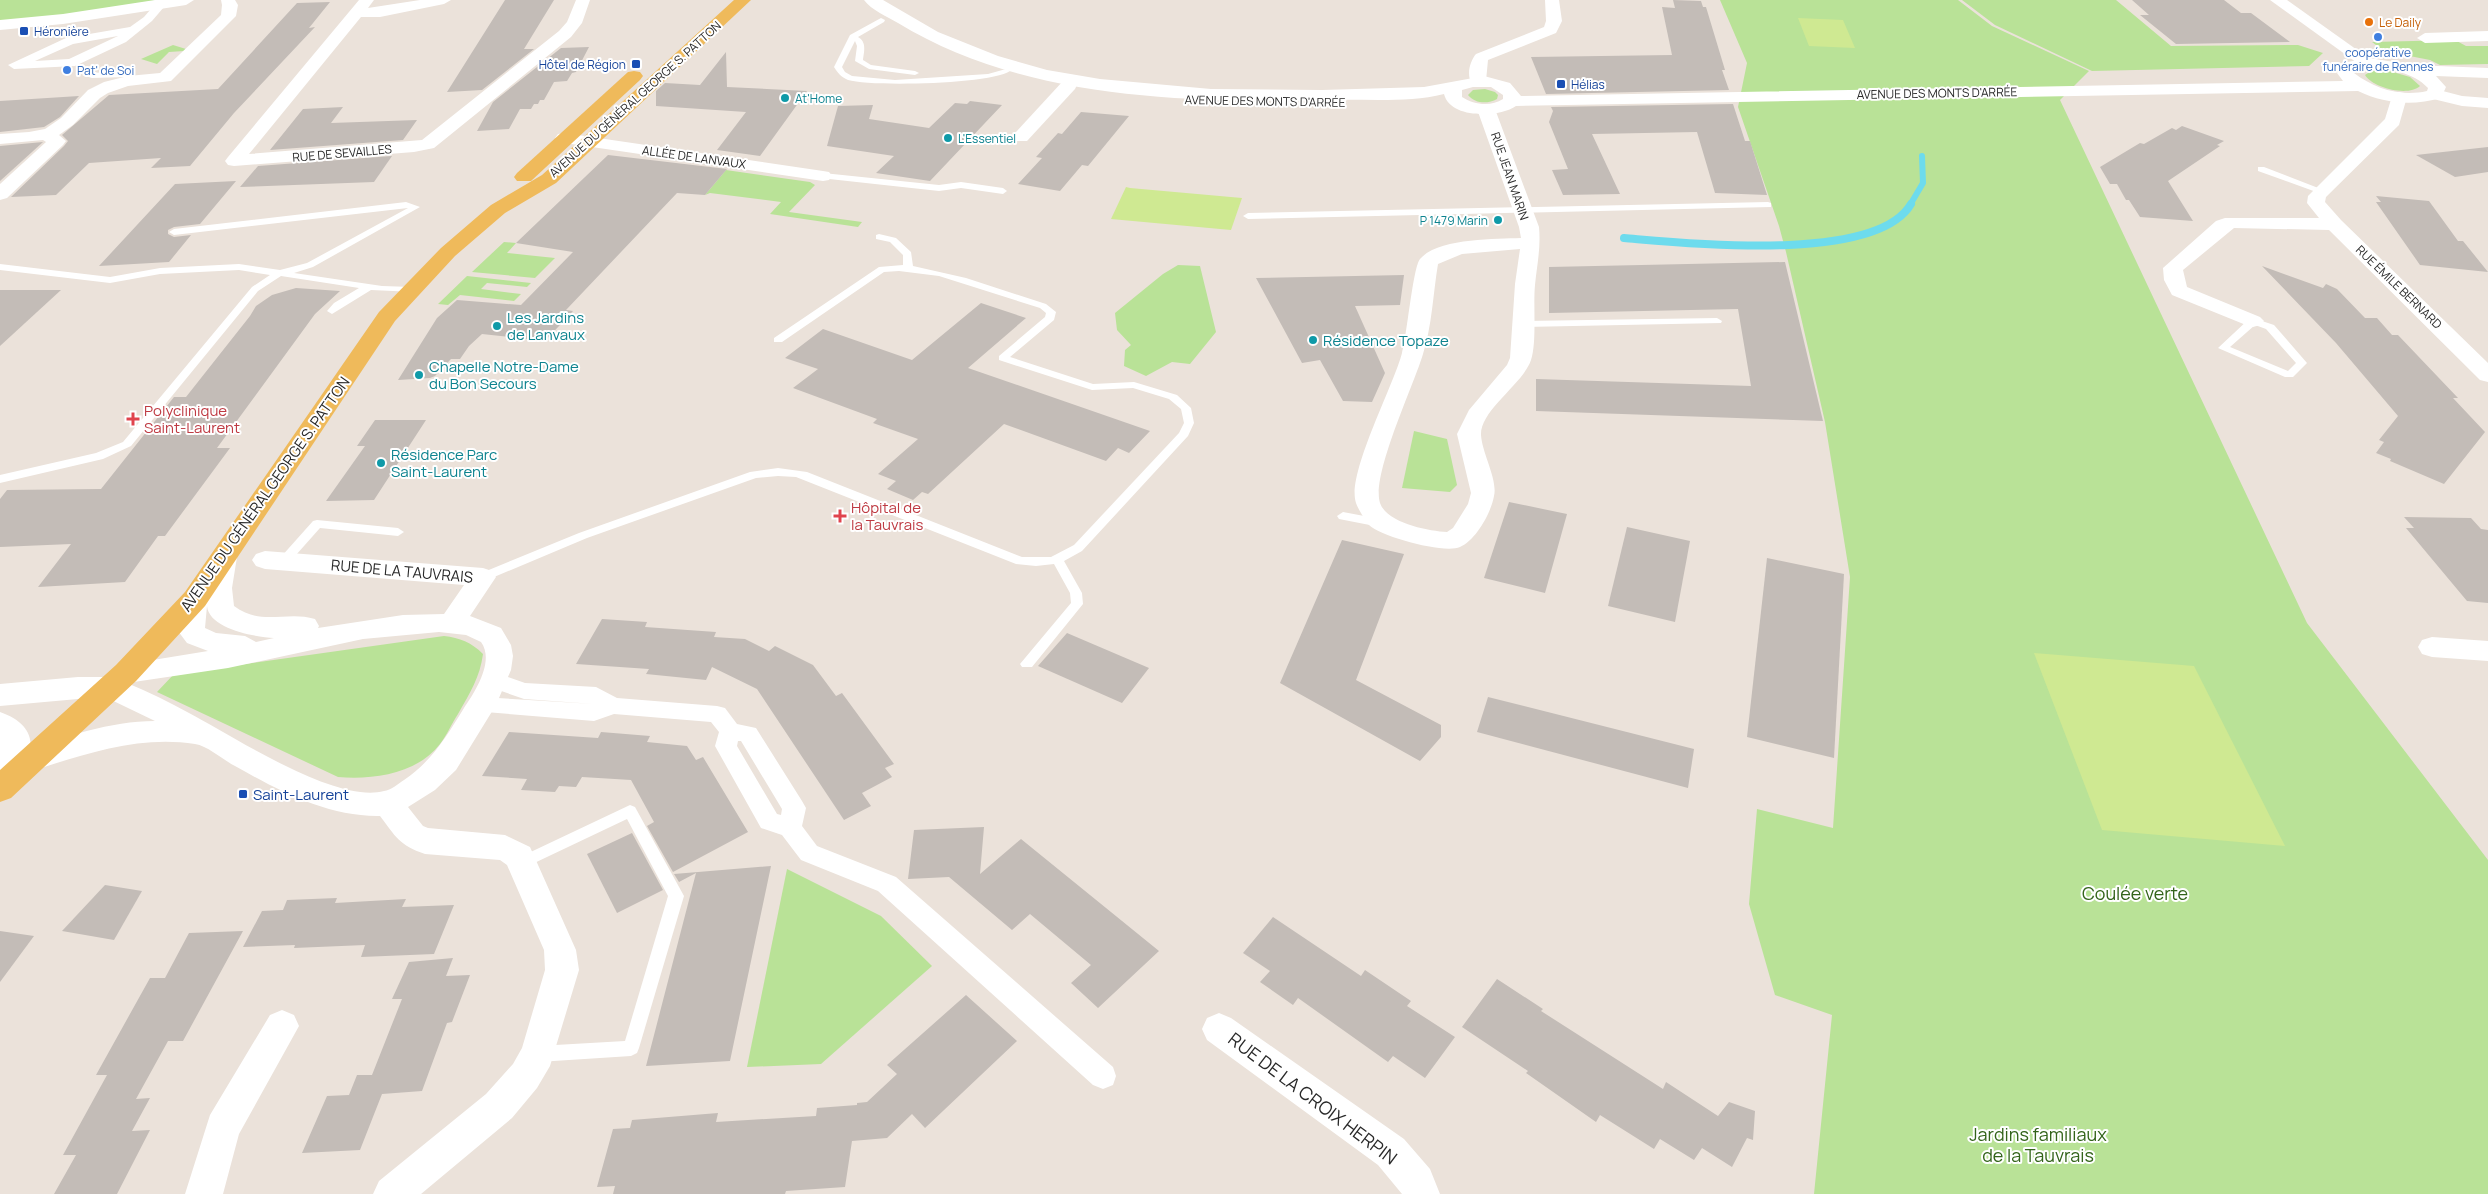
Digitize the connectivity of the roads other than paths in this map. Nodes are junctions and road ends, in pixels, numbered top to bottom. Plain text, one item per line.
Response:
1 (186, 0) edge
2 (228, 0) edge
3 (444, 0) edge
4 (583, 0) edge
5 (720, 0) edge
6 (744, 0) edge
7 (1552, 0) edge
8 (2276, 0) edge
9 (865, 2) edge
10 (160, 5) junction
11 (362, 7) edge
12 (63, 19) junction
13 (881, 20) junction
14 (0, 25) edge
15 (134, 30) junction
16 (2488, 36) edge
17 (853, 37) junction
18 (2425, 38) dead end
19 (74, 40) junction
20 (105, 47) junction
21 (666, 47) dead end
22 (2366, 62) junction
23 (645, 66) dead end
24 (2412, 70) junction
25 (1006, 71) junction
26 (2346, 73) junction
27 (2488, 74) edge
28 (86, 75) dead end
29 (962, 77) junction
30 (129, 80) junction
31 (1478, 81) junction
32 (2488, 82) edge
33 (1069, 85) junction
34 (2362, 86) junction
35 (2436, 90) junction
36 (1508, 94) junction
37 (1456, 95) junction
38 (2399, 97) junction
39 (2488, 103) edge
40 (1486, 109) junction
41 (46, 134) junction
42 (1021, 136) dead end
43 (564, 138) junction
44 (0, 139) edge
45 (590, 142) junction
46 (2261, 169) dead end
47 (823, 176) joint
48 (1003, 191) dead end
49 (2322, 191) junction
50 (0, 194) edge
51 (1768, 205) dead end
52 (498, 210) junction
53 (1522, 210) junction
54 (1248, 216) dead end
55 (2334, 224) junction
56 (174, 232) dead end
57 (879, 237) dead end
58 (1531, 243) junction
59 (908, 266) junction
60 (0, 267) edge
61 (278, 274) junction
62 (369, 287) junction
63 (412, 290) junction
64 (332, 311) dead end
65 (2253, 321) junction
66 (1717, 322) dead end
67 (1523, 324) junction
68 (778, 340) dead end
69 (2464, 352) junction
70 (2488, 353) edge
71 (2488, 375) edge
72 (0, 479) edge
73 (1343, 516) dead end
74 (1383, 523) junction
75 (398, 532) dead end
76 (224, 557) junction
77 (274, 560) joint
78 (1058, 560) junction
79 (483, 577) junction
80 (195, 599) junction
81 (452, 623) junction
82 (404, 624) junction
83 (271, 647) junction
84 (2432, 647) dead end
85 (2488, 651) edge
86 (1028, 664) dead end
87 (494, 680) junction
88 (119, 681) junction
89 (0, 696) edge
90 (481, 705) junction
91 (613, 706) junction
92 (0, 724) edge
93 (198, 733) junction
94 (32, 759) junction
95 (0, 785) edge
96 (0, 790) edge
97 (387, 803) junction
98 (524, 862) junction
99 (282, 1026) dead end
100 (1219, 1029) dead end
101 (538, 1054) junction
102 (1103, 1076) dead end
103 (204, 1194) edge
104 (392, 1194) edge
105 (1421, 1194) edge

1 - 10 street
2 - 30 street
3 - 11 street, RUE DE SEVAILLES
4 - 11 street, RUE DE SEVAILLES
5 - 21 main road, AVENUE DU GÉNÉRAL GEORGE S. PATTON
6 - 45 main road, AVENUE DU GÉNÉRAL GEORGE S. PATTON
7 - 31 street
8 - 22 street
9 - 13 street, AVENUE DES MONTS D'ARRÉE
9 - 37 street, AVENUE DES MONTS D'ARRÉE
10 - 12 street
10 - 15 street
12 - 14 street
12 - 19 street
13 - 17 lane
13 - 25 street, AVENUE DES MONTS D'ARRÉE
15 - 19 street
15 - 20 street
16 - 18 street
17 - 29 lane
17 - 29 lane
19 - 20 street
19 - 20 street
22 - 24 street
22 - 26 street
23 - 43 main road, AVENUE DU GÉNÉRAL GEORGE S. PATTON
24 - 27 street
24 - 35 street
25 - 29 lane
25 - 33 street, AVENUE DES MONTS D'ARRÉE
26 - 34 street
26 - 36 street, AVENUE DES MONTS D'ARRÉE
28 - 30 lane
30 - 41 street
31 - 36 street
31 - 37 street
32 - 35 street
33 - 37 street, AVENUE DES MONTS D'ARRÉE
33 - 42 street
34 - 36 street, AVENUE DES MONTS D'ARRÉE
34 - 38 street
35 - 38 street
35 - 39 street
36 - 40 street
37 - 40 street
38 - 49 street
40 - 53 street, RUE JEAN MARIN
41 - 44 street
41 - 50 street
43 - 45 street, ALLÉE DE LANVAUX
43 - 52 main road, AVENUE DU GÉNÉRAL GEORGE S. PATTON
45 - 47 street, ALLÉE DE LANVAUX
45 - 52 main road, AVENUE DU GÉNÉRAL GEORGE S. PATTON
46 - 49 lane
47 - 48 lane
49 - 55 street, RUE ÉMILE BERNARD
51 - 53 lane
52 - 63 main road, AVENUE DU GÉNÉRAL GEORGE S. PATTON
53 - 54 lane
53 - 58 street, RUE JEAN MARIN
55 - 65 street
55 - 69 street, RUE ÉMILE BERNARD
56 - 61 lane
57 - 59 lane
58 - 67 street, RUE JEAN MARIN
58 - 74 street, RUE JEAN MARIN
59 - 68 lane
59 - 78 lane
60 - 61 lane
61 - 62 lane
61 - 72 lane
62 - 63 lane
62 - 64 lane
63 - 76 main road, AVENUE DU GÉNÉRAL GEORGE S. PATTON
65 - 65 lane
66 - 67 lane
67 - 74 street, RUE JEAN MARIN
69 - 70 street
69 - 71 street, RUE ÉMILE BERNARD
73 - 74 lane
75 - 77 lane
76 - 80 main road, AVENUE DU GÉNÉRAL GEORGE S. PATTON
76 - 82 street
77 - 79 street, RUE DE LA TAUVRAIS
78 - 79 lane
78 - 86 lane
79 - 81 street, RUE DE LA TAUVRAIS
80 - 83 street
80 - 88 main road, AVENUE DU GÉNÉRAL GEORGE S. PATTON
81 - 82 street
81 - 87 street
82 - 83 street
83 - 88 street
84 - 85 street
87 - 90 street
87 - 91 street
88 - 89 street
88 - 93 street
88 - 94 main road, AVENUE DU GÉNÉRAL GEORGE S. PATTON
90 - 91 street
90 - 97 street
91 - 102 street
92 - 95 street
93 - 94 street
93 - 97 street
94 - 96 main road, AVENUE DU GÉNÉRAL GEORGE S. PATTON
97 - 98 street
98 - 101 street
98 - 101 lane
99 - 103 street
100 - 105 street, RUE DE LA CROIX HERPIN
101 - 104 street

